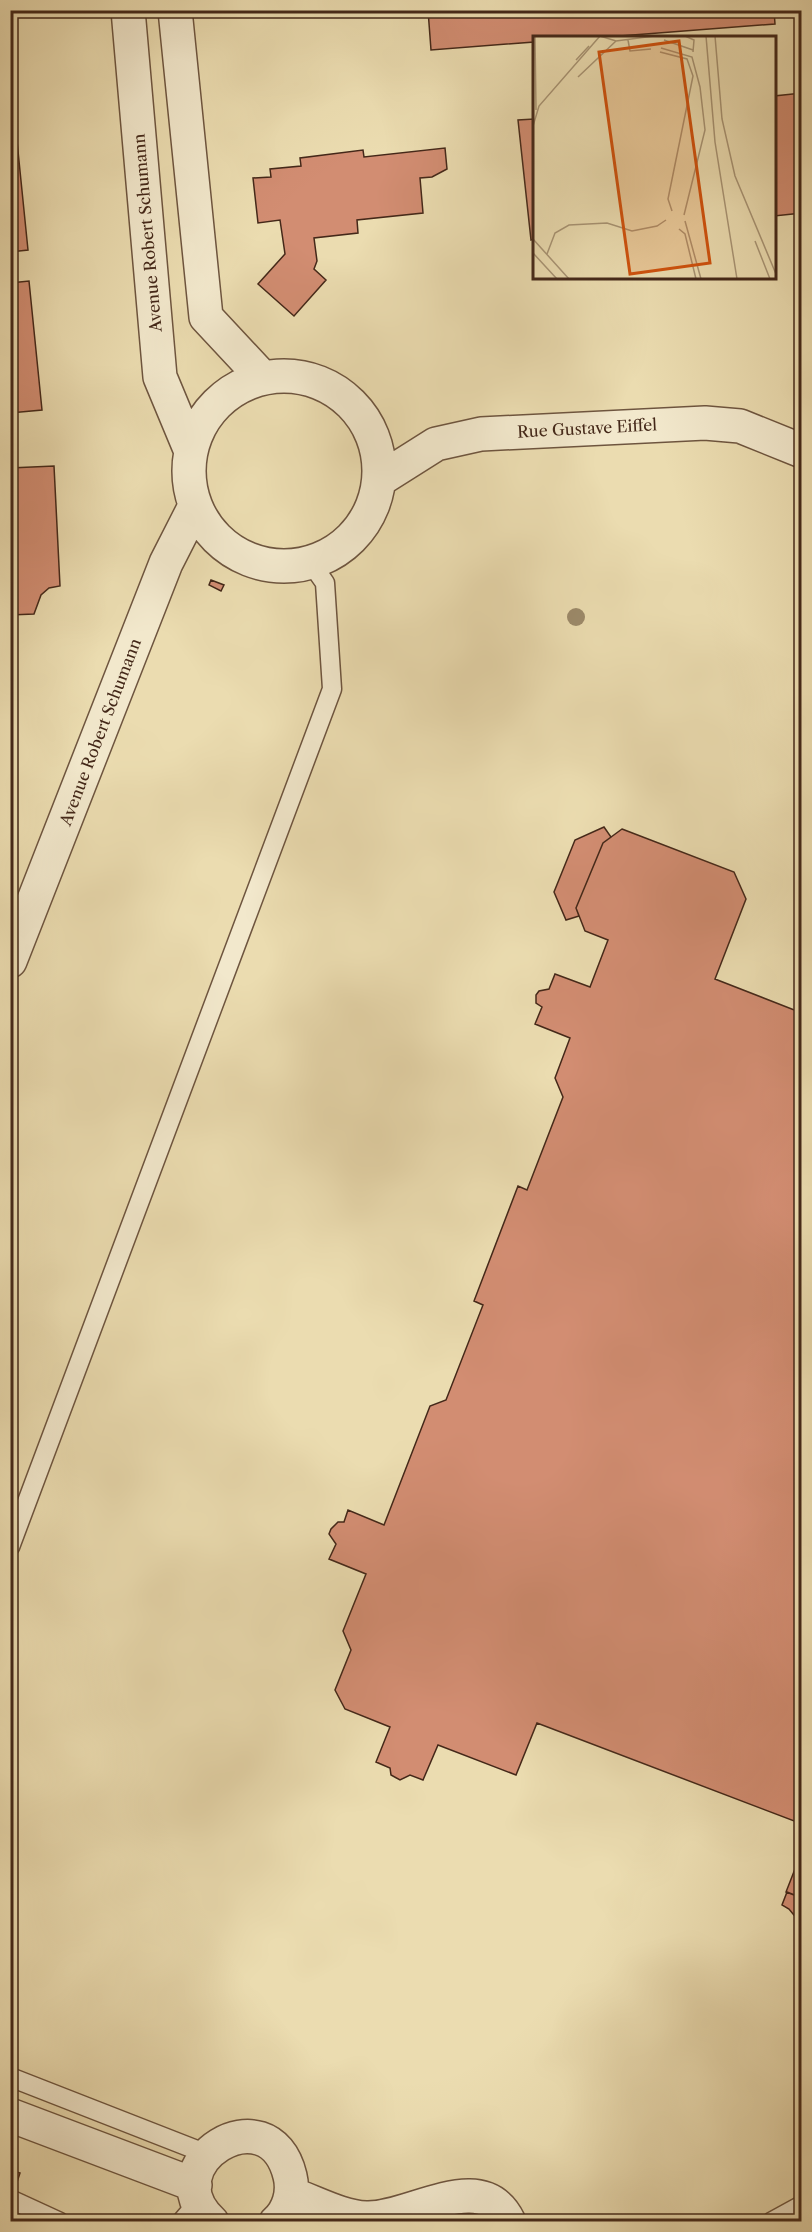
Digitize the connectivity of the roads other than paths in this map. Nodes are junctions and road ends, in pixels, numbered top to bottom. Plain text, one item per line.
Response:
1 (128, 10) edge
2 (175, 10) edge
3 (262, 377) junction
4 (190, 449) junction
5 (801, 451) edge
6 (379, 480) junction
7 (195, 506) junction
8 (311, 563) junction
9 (10, 961) edge
10 (10, 1547) edge
11 (10, 2077) edge
12 (10, 2115) edge
13 (207, 2154) junction
14 (10, 2199) edge
15 (801, 2205) edge
16 (196, 2207) edge
17 (284, 2208) edge
18 (60, 2222) edge
19 (509, 2222) edge
20 (771, 2222) edge

1 - 4 street, Avenue Robert Schumann
2 - 3 street
3 - 4 street
3 - 6 street
4 - 7 street
5 - 6 street, Rue Gustave Eiffel
6 - 8 street
7 - 8 street
7 - 9 street, Avenue Robert Schumann
8 - 10 lane
11 - 13 lane
12 - 16 street
13 - 16 street
13 - 17 street
14 - 18 lane
15 - 20 lane
17 - 19 street

